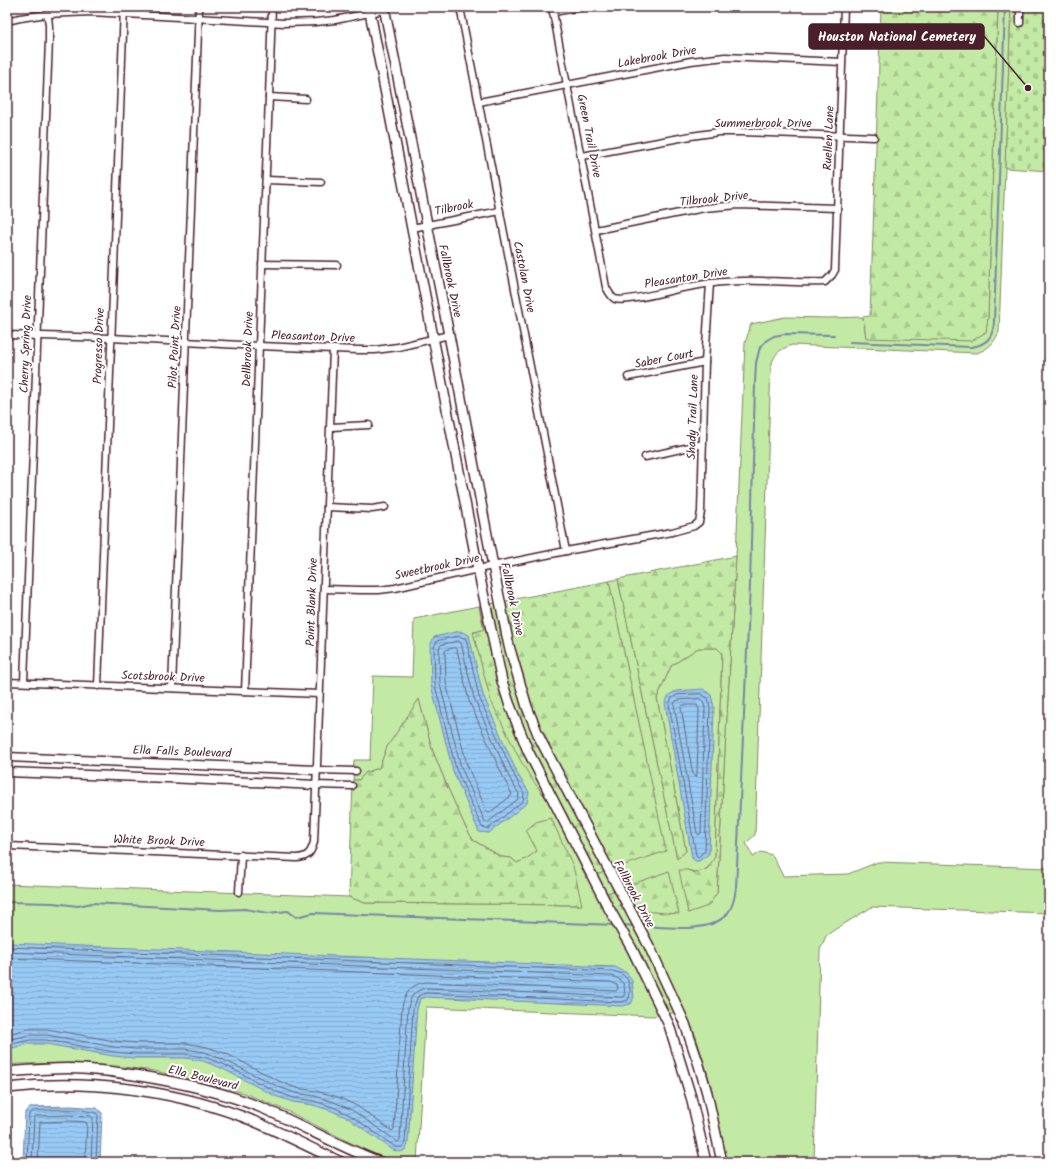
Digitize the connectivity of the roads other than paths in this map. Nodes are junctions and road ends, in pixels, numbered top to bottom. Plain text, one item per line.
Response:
1 (124, 7) edge
2 (199, 7) edge
3 (272, 7) edge
4 (460, 7) edge
5 (582, 7) edge
6 (844, 7) edge
7 (1020, 7) edge
8 (384, 9) edge
9 (47, 10) edge
10 (369, 10) edge
11 (553, 10) edge
12 (123, 14) junction
13 (199, 18) junction
14 (7, 21) edge
15 (271, 22) junction
16 (1020, 23) dead end
17 (842, 62) junction
18 (568, 85) junction
19 (269, 97) junction
20 (306, 99) dead end
21 (479, 102) junction
22 (405, 115) junction
23 (390, 118) junction
24 (841, 135) junction
25 (874, 137) dead end
26 (582, 156) junction
27 (266, 180) junction
28 (321, 182) dead end
29 (837, 208) junction
30 (500, 211) junction
31 (426, 225) junction
32 (412, 228) junction
33 (596, 230) junction
34 (262, 264) junction
35 (336, 265) dead end
36 (603, 269) joint
37 (835, 270) joint
38 (710, 283) junction
39 (7, 335) edge
40 (449, 335) junction
41 (38, 336) junction
42 (110, 338) junction
43 (434, 338) junction
44 (186, 342) junction
45 (259, 346) junction
46 (333, 349) junction
47 (705, 362) junction
48 (628, 377) dead end
49 (369, 425) dead end
50 (331, 427) junction
51 (703, 444) junction
52 (645, 457) dead end
53 (474, 465) junction
54 (459, 468) junction
55 (326, 507) junction
56 (385, 507) dead end
57 (672, 532) joint
58 (566, 551) junction
59 (493, 566) junction
60 (478, 569) junction
61 (324, 589) junction
62 (7, 682) edge
63 (24, 682) junction
64 (98, 686) junction
65 (172, 688) junction
66 (245, 691) junction
67 (319, 694) junction
68 (527, 707) junction
69 (513, 713) junction
70 (7, 757) edge
71 (38, 758) junction
72 (168, 763) junction
73 (316, 770) junction
74 (356, 771) dead end
75 (7, 772) edge
76 (37, 774) junction
77 (168, 778) junction
78 (316, 785) junction
79 (352, 786) dead end
80 (7, 846) edge
81 (241, 855) junction
82 (309, 855) joint
83 (239, 892) dead end
84 (642, 933) junction
85 (627, 940) junction
86 (689, 1036) junction
87 (675, 1042) junction
88 (7, 1072) edge
89 (144, 1076) junction
90 (7, 1088) edge
91 (142, 1091) junction
92 (341, 1162) edge
93 (380, 1162) edge
94 (706, 1162) edge
95 (722, 1162) edge

1 - 12 street, Progresso Drive
2 - 13 street, Pilot Point Drive
3 - 15 street, Dellbrook Drive
4 - 21 street, Castolan Drive
5 - 11 street
6 - 17 street, Ruellen Lane
7 - 16 street
8 - 10 street
8 - 22 main road, Fallbrook Drive
9 - 12 street
9 - 14 street
9 - 41 street, Cherry Spring Drive
10 - 15 street
10 - 23 main road
11 - 18 street, Green Trail Drive
12 - 13 street
12 - 42 street, Progresso Drive
13 - 15 street
13 - 44 street, Pilot Point Drive
15 - 19 street, Dellbrook Drive
17 - 18 street, Lakebrook Drive
17 - 24 street, Ruellen Lane
18 - 21 street, Lakebrook Drive
18 - 26 street, Green Trail Drive
19 - 20 street
19 - 27 street, Dellbrook Drive
21 - 30 street, Castolan Drive
22 - 23 main road
22 - 31 main road, Fallbrook Drive
23 - 32 main road
24 - 25 street, Summerbrook Drive
24 - 26 street, Summerbrook Drive
24 - 29 street, Ruellen Lane
26 - 33 street, Green Trail Drive
27 - 28 street
27 - 34 street, Dellbrook Drive
29 - 33 street, Tilbrook Drive
29 - 37 street, Ruellen Lane
30 - 31 street, Tilbrook
30 - 58 street, Castolan Drive
31 - 32 street, Tilbrook
31 - 40 main road, Fallbrook Drive
32 - 43 main road
33 - 36 street, Green Trail Drive
34 - 35 street
34 - 45 street, Dellbrook Drive
36 - 38 street, Pleasanton Drive
37 - 38 street, Pleasanton Drive
38 - 47 street, Shady Trail Lane
39 - 41 street, Pleasanton Drive
40 - 43 street, Pleasanton Drive
40 - 53 main road, Fallbrook Drive
41 - 42 street, Pleasanton Drive
41 - 63 street, Cherry Spring Drive
42 - 44 street, Pleasanton Drive
42 - 64 street, Progresso Drive
43 - 46 street, Pleasanton Drive
43 - 54 main road
44 - 45 street, Pleasanton Drive
44 - 65 street, Pilot Point Drive
45 - 46 street, Pleasanton Drive
45 - 66 street, Dellbrook Drive
46 - 50 street, Point Blank Drive
47 - 48 street, Saber Court
47 - 51 street, Shady Trail Lane
49 - 50 street
50 - 55 street, Point Blank Drive
51 - 52 street
51 - 57 street, Shady Trail Lane
53 - 54 main road
53 - 59 main road, Fallbrook Drive
54 - 60 main road
55 - 56 street
55 - 61 street, Point Blank Drive
57 - 58 street, Sweetbrook Drive
58 - 59 street, Sweetbrook Drive
59 - 60 street, Sweetbrook Drive
59 - 68 main road, Fallbrook Drive
60 - 61 street, Sweetbrook Drive
60 - 69 main road
61 - 67 street, Point Blank Drive
62 - 63 street, Scotsbrook Drive
63 - 64 street, Scotsbrook Drive
64 - 65 street, Scotsbrook Drive
65 - 66 street, Scotsbrook Drive
66 - 67 street, Scotsbrook Drive
67 - 73 street, Point Blank Drive
68 - 69 main road
68 - 84 main road, Fallbrook Drive
69 - 85 main road
70 - 71 street, Ella Falls Boulevard
71 - 72 street, Ella Falls Boulevard
71 - 76 street
72 - 73 street, Ella Falls Boulevard
72 - 77 street
73 - 74 street, Ella Falls Boulevard
73 - 78 street, Point Blank Drive
75 - 76 street
76 - 77 street
77 - 78 street
78 - 79 street
78 - 82 street, Point Blank Drive
80 - 81 street, White Brook Drive
81 - 82 street, White Brook Drive
81 - 83 street
84 - 85 main road
84 - 86 main road, Fallbrook Drive
85 - 87 main road
86 - 87 main road
86 - 95 main road, Fallbrook Drive
87 - 94 main road
88 - 89 main road, Ella Boulevard
89 - 91 main road
89 - 93 main road, Ella Boulevard
90 - 91 main road
91 - 92 main road

